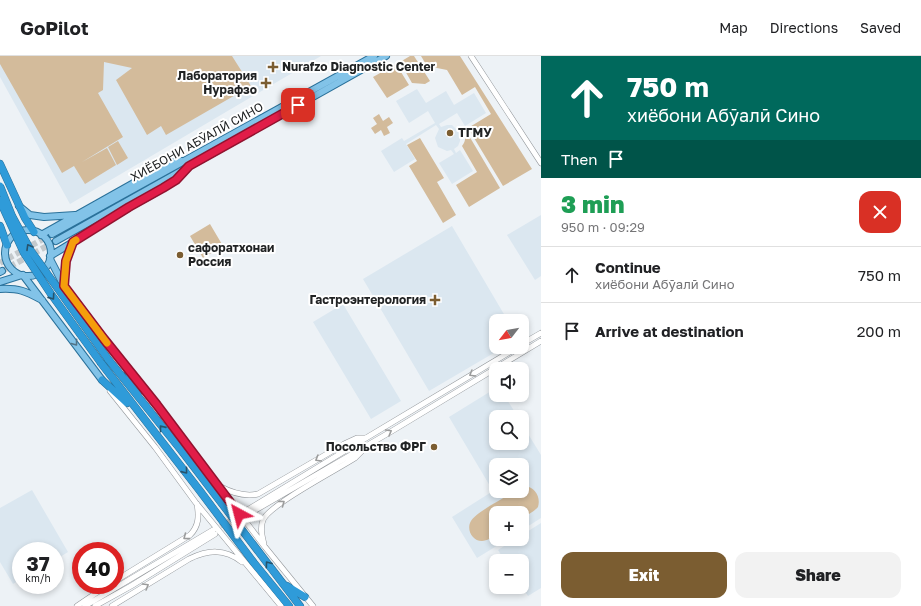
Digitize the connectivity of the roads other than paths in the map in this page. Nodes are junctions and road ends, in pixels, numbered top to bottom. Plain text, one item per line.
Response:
1 (374, 56) edge
2 (386, 56) edge
3 (471, 56) edge
4 (186, 160) junction
5 (541, 163) edge
6 (0, 164) edge
7 (189, 166) junction
8 (0, 186) edge
9 (0, 201) edge
10 (18, 205) junction
11 (76, 215) junction
12 (0, 226) edge
13 (37, 233) junction
14 (52, 234) tunnel mouth
15 (56, 241) tunnel mouth
16 (73, 242) junction
17 (6, 246) junction
18 (0, 253) edge
19 (50, 257) junction
20 (22, 275) junction
21 (0, 282) edge
22 (64, 286) junction
23 (0, 289) edge
24 (43, 301) junction
25 (541, 333) edge
26 (529, 340) edge
27 (541, 341) edge
28 (506, 354) edge
29 (126, 367) junction
30 (102, 380) junction
31 (427, 402) junction
32 (145, 406) junction
33 (430, 408) junction
34 (140, 414) junction
35 (366, 438) junction
36 (369, 444) junction
37 (318, 471) junction
38 (218, 486) junction
39 (196, 503) junction
40 (245, 514) tunnel mouth
41 (214, 532) tunnel mouth
42 (265, 547) junction
43 (158, 566) junction
44 (248, 567) junction
45 (124, 575) edge
46 (283, 584) junction
47 (277, 590) junction
48 (95, 594) edge
49 (306, 597) junction
50 (77, 606) edge
51 (85, 606) edge
52 (95, 606) edge
53 (112, 606) edge
54 (282, 606) edge
55 (289, 606) edge
56 (300, 606) edge
57 (313, 606) edge

1 - 4 main road, ХИЁБОНИ АБӮАЛӢ СИНО
2 - 7 main road, ХИЁБОНИ АБӮАЛӢ СИНО
3 - 5 street
4 - 11 main road
4 - 14 main road, ХИЁБОНИ АБӮАЛӢ СИНО
6 - 10 highway
7 - 15 main road, ХИЁБОНИ АБӮАЛӢ СИНО
7 - 16 main road
32 -> 8 highway, bridge
9 -> 34 highway, bridge
10 - 11 main road
10 - 13 highway
11 - 13 main road
12 - 17 highway
13 - 17 main road
13 - 19 main road
16 - 19 main road
16 - 22 main road
17 - 18 main road
17 - 20 main road
19 - 20 main road
19 - 22 main road
20 - 21 main road
20 - 24 main road
22 - 29 main road
23 - 24 main road
24 -> 30 main road
25 - 26 street
27 - 33 street
28 -> 31 street
29 - 32 highway
29 - 38 street
30 - 34 highway
30 - 39 street
31 - 33 street
31 - 35 street
46 -> 32 highway
36 -> 33 street
34 -> 47 highway
35 - 37 street
35 -> 38 street
36 - 37 street
42 -> 36 street
37 - 40 street
38 - 42 street
39 - 44 street
39 -> 45 street
41 - 43 street
42 - 49 street
43 - 51 street
43 - 52 street
53 -> 44 street
44 - 54 street
46 - 49 highway
46 - 56 highway
47 - 54 highway
47 - 55 highway
48 - 50 street
49 - 57 street

